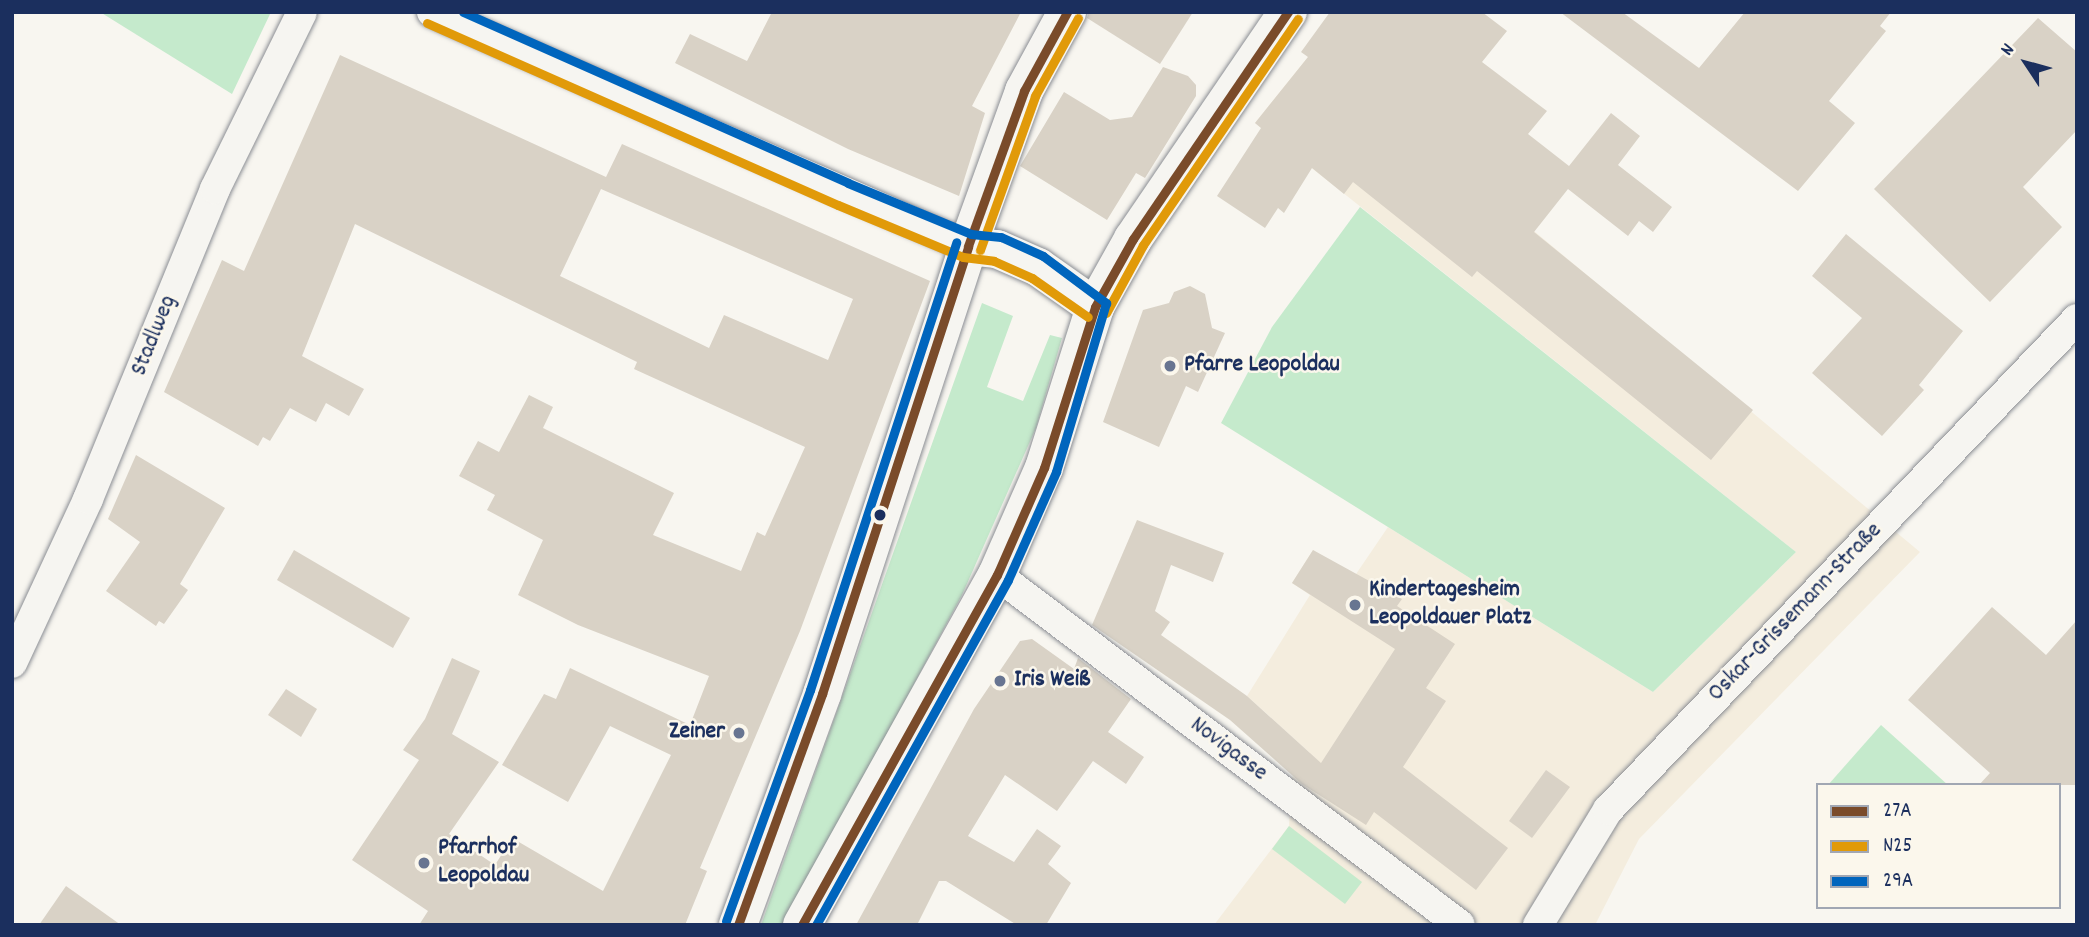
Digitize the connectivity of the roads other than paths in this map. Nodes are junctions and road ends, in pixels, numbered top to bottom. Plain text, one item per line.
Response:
1 (302, 12) edge
2 (432, 12) edge
3 (1067, 12) edge
4 (1287, 12) edge
5 (968, 246) junction
6 (1095, 307) junction
7 (2077, 319) edge
8 (997, 575) junction
9 (12, 663) edge
10 (738, 925) edge
11 (802, 925) edge
12 (1460, 925) edge
13 (1538, 925) edge

1 - 9 street, Stadlweg
2 - 5 street
3 - 5 street
4 - 6 street
5 - 6 street
5 - 10 street
6 - 8 street
7 - 13 street, Oskar-Grissemann-Straße
8 - 11 street
8 - 12 street, Novigasse

